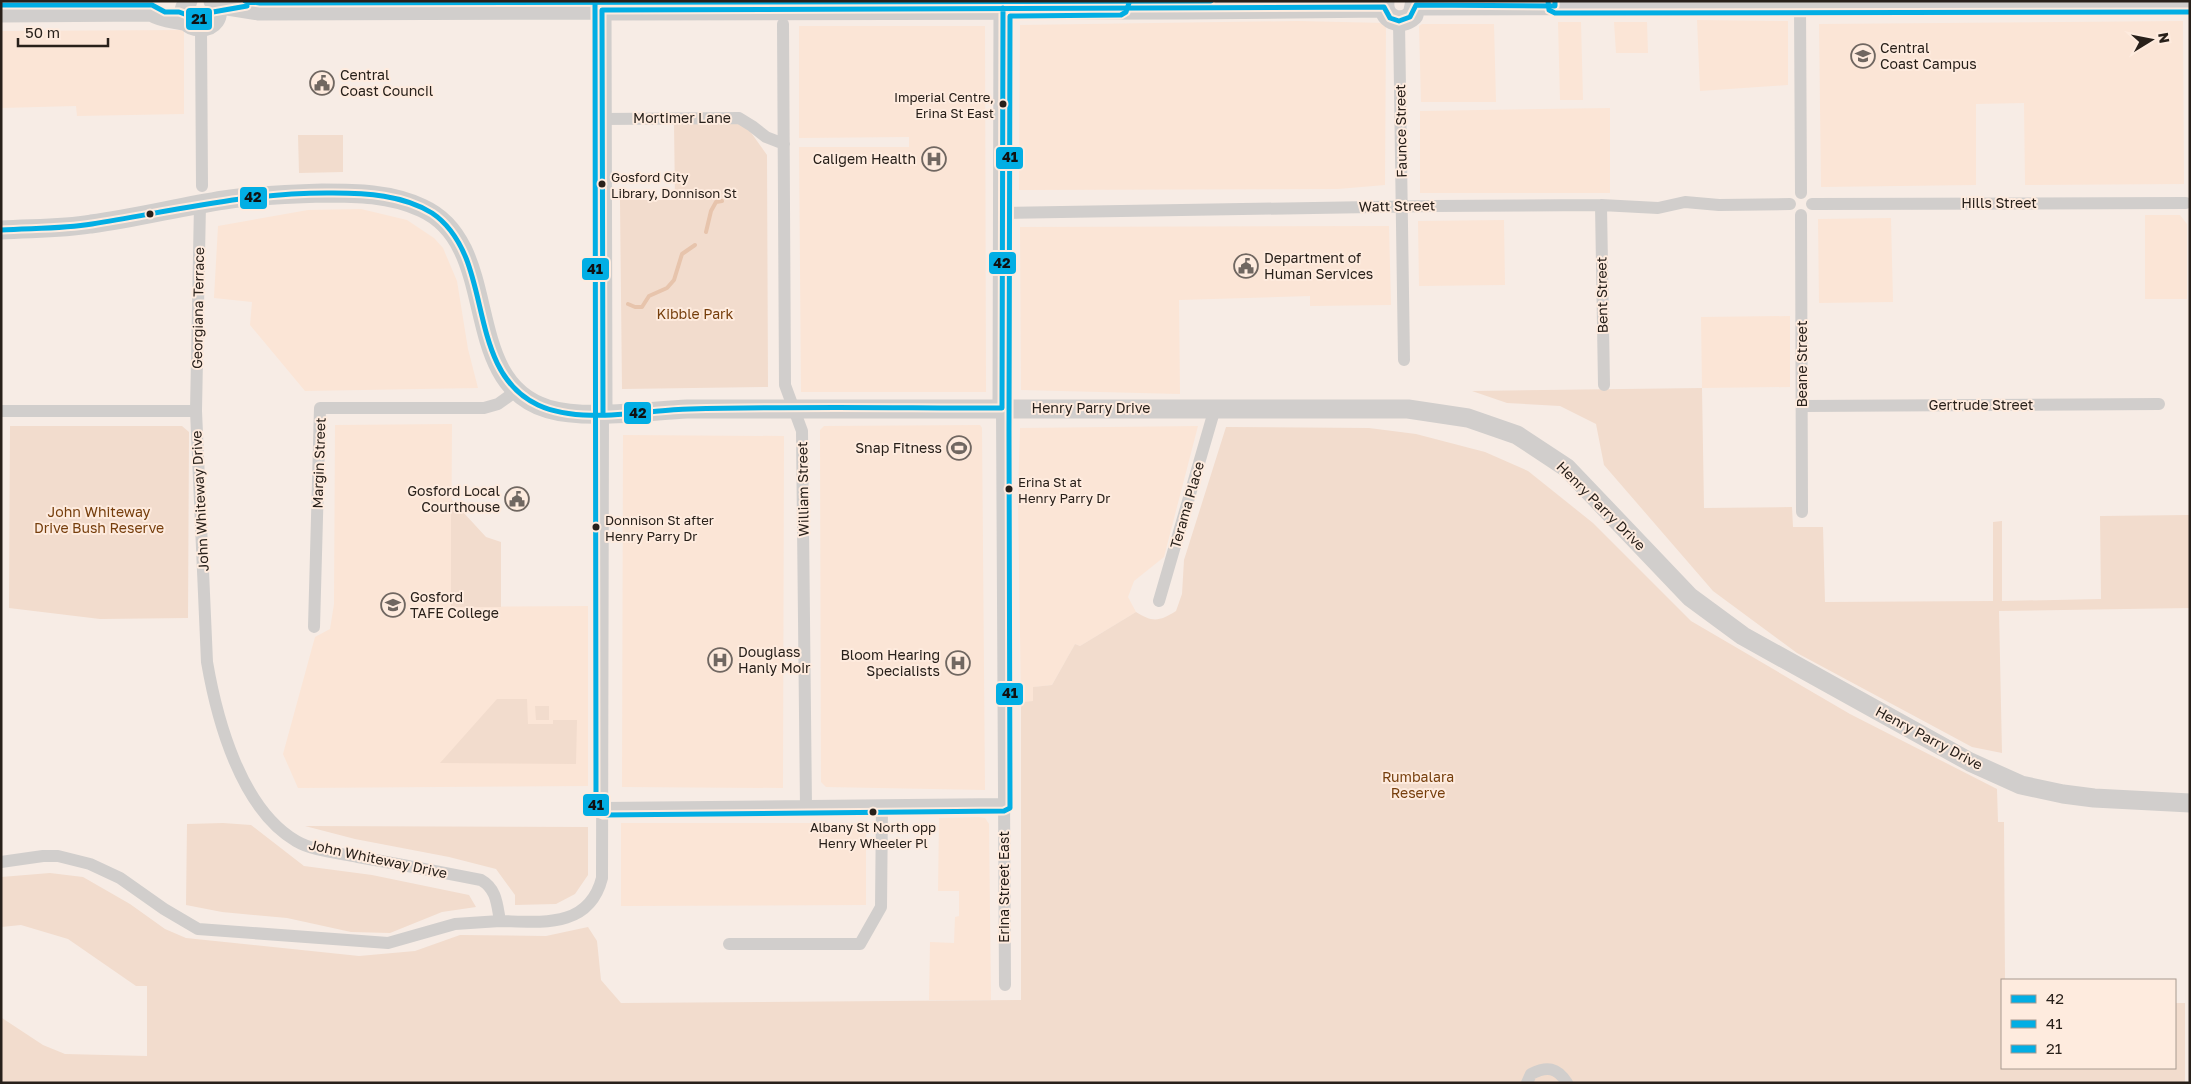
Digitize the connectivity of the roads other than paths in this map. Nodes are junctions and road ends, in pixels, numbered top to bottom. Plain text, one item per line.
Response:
1 (1416, 3) edge
2 (1384, 4) edge
3 (2190, 4) edge
4 (1800, 5) junction
5 (602, 6) edge
6 (1002, 8) junction
7 (201, 12) edge
8 (1, 13) edge
9 (1400, 22) junction
10 (783, 24) dead end
11 (603, 119) junction
12 (784, 144) junction
13 (1801, 193) junction
14 (201, 195) junction
15 (1790, 204) junction
16 (1812, 204) junction
17 (2188, 204) edge
18 (1601, 205) junction
19 (1402, 206) junction
20 (1002, 213) junction
21 (1801, 215) junction
22 (1, 230) edge
23 (1404, 360) dead end
24 (1604, 384) dead end
25 (516, 391) junction
26 (2160, 404) dead end
27 (1803, 406) junction
28 (793, 408) junction
29 (1002, 408) junction
30 (1215, 408) junction
31 (1, 411) edge
32 (196, 411) junction
33 (603, 413) junction
34 (1802, 512) dead end
35 (1159, 601) dead end
36 (314, 627) dead end
37 (2190, 803) edge
38 (1004, 804) junction
39 (882, 806) junction
40 (806, 807) junction
41 (603, 808) junction
42 (1, 862) edge
43 (500, 921) junction
44 (729, 944) dead end
45 (1005, 985) dead end
46 (1527, 1083) edge
47 (1567, 1083) edge

1 - 4 main road
1 - 9 main road
2 - 6 main road
2 - 9 main road
3 - 4 main road
4 - 13 street
5 - 6 main road
5 - 7 main road
5 - 11 main road
6 - 20 main road, Erina Street East
7 - 8 main road
7 - 14 street, Georgiana Terrace
9 - 19 street, Faunce Street
10 - 12 street, William Street
11 - 12 street, Mortimer Lane
11 - 33 main road
12 - 28 street, William Street
13 - 15 street
13 - 16 street
14 - 22 main road, Henry Parry Drive
14 - 25 main road, Henry Parry Drive
14 - 32 street, Georgiana Terrace
15 - 18 street, Watt Street
15 - 21 street
16 - 17 street, Hills Street
16 - 21 street
18 - 19 street, Watt Street
18 - 24 street, Bent Street
19 - 20 street, Watt Street
19 - 23 street, Faunce Street
20 - 29 main road, Erina Street East
21 - 27 street, Beane Street
25 - 33 main road, Henry Parry Drive
25 - 36 street, Margin Street
26 - 27 street, Gertrude Street
27 - 34 street, Beane Street
28 - 29 main road, Henry Parry Drive
28 - 33 main road, Henry Parry Drive
28 - 40 street, William Street
29 - 30 main road, Henry Parry Drive
29 - 38 street, Erina Street East
30 - 35 street, Terama Place
30 - 37 main road, Henry Parry Drive
31 - 32 street, John Whiteway Drive
32 - 43 street, John Whiteway Drive
33 - 41 street
38 - 39 street
38 - 45 street, Erina Street East
39 - 40 street
39 - 44 street
40 - 41 street
41 - 43 street
42 - 43 street
46 - 47 street

